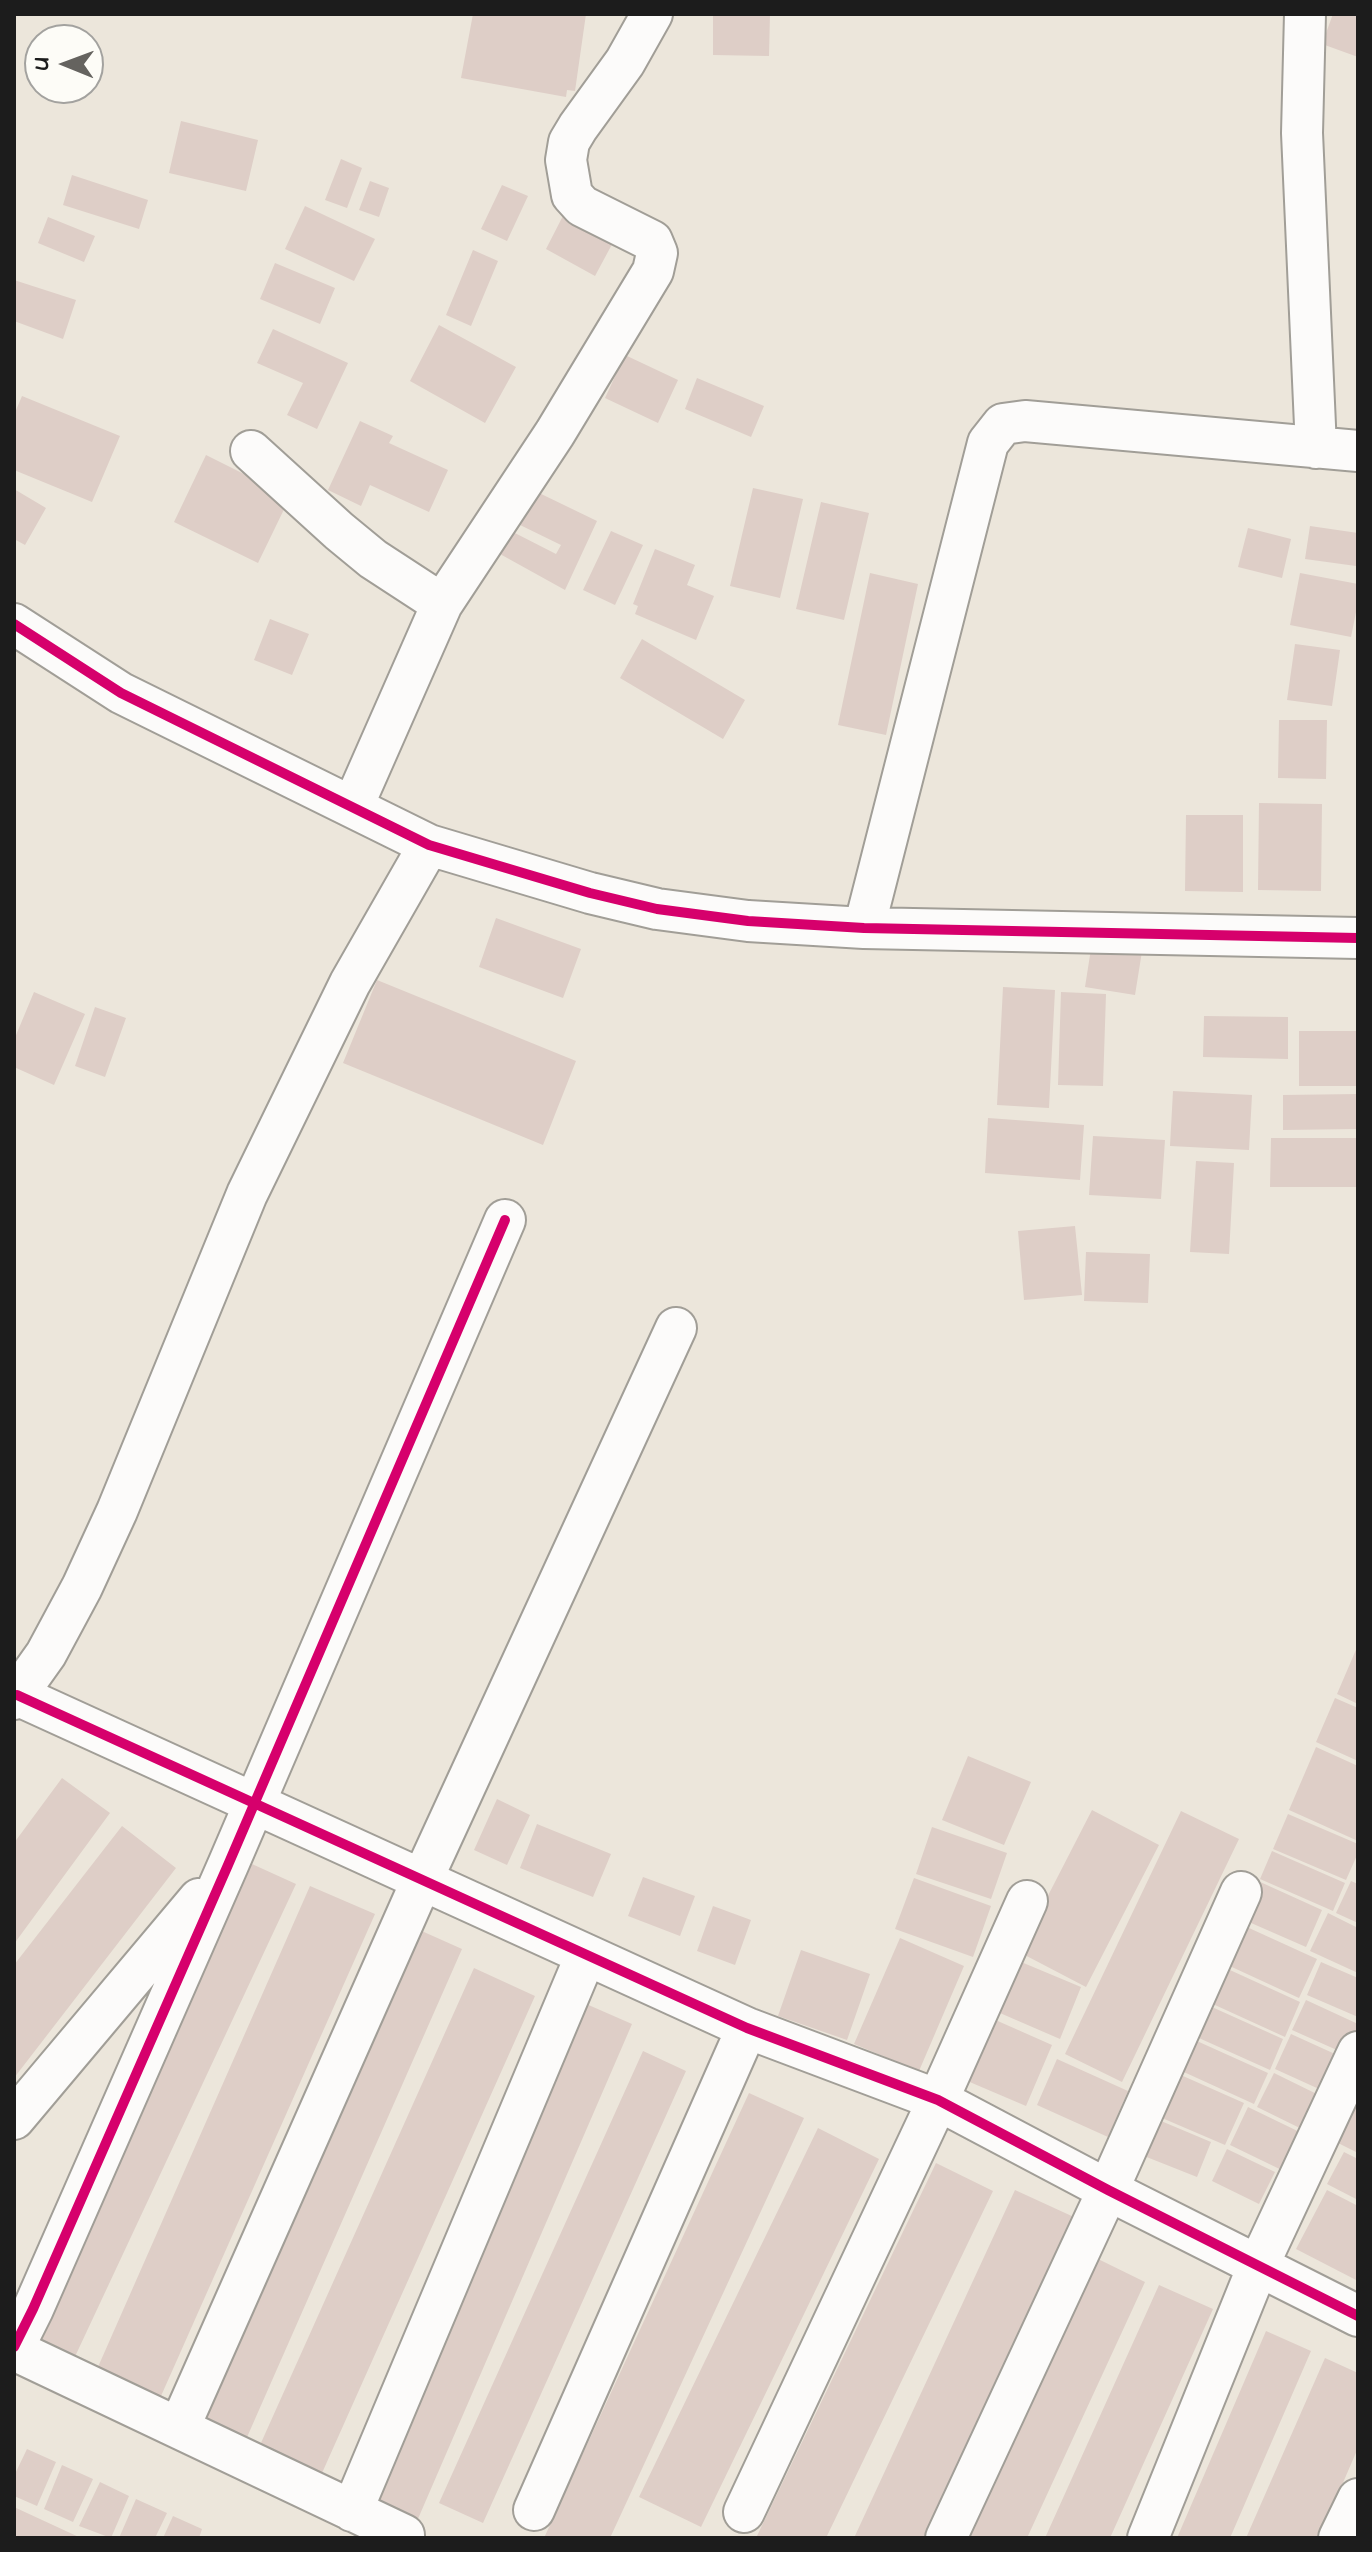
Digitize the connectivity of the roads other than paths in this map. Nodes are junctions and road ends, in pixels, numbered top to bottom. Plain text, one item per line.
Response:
1 (652, 14) edge
2 (1305, 14) edge
3 (1316, 448) junction
4 (251, 451) dead end
5 (1358, 451) edge
6 (442, 604) junction
7 (14, 624) edge
8 (353, 806) junction
9 (429, 845) junction
10 (864, 928) junction
11 (1358, 938) edge
12 (505, 1220) dead end
13 (676, 1328) dead end
14 (16, 1697) edge
15 (254, 1803) junction
16 (228, 1865) junction
17 (422, 1880) junction
18 (1241, 1892) dead end
19 (1027, 1901) dead end
20 (586, 1955) junction
21 (747, 2028) junction
22 (1358, 2052) edge
23 (938, 2100) junction
24 (14, 2119) edge
25 (1108, 2190) junction
26 (1258, 2266) junction
27 (1358, 2316) edge
28 (14, 2348) edge
29 (179, 2428) junction
30 (1358, 2499) edge
31 (534, 2510) dead end
32 (352, 2511) junction
33 (744, 2512) dead end
34 (404, 2535) dead end
35 (946, 2538) edge
36 (1148, 2538) edge
37 (1339, 2538) edge

1 - 6 street
2 - 3 street
3 - 5 street
3 - 10 street
4 - 6 street
6 - 8 street
7 - 8 street
8 - 9 street
9 - 10 street
9 - 14 street
10 - 11 street
12 - 15 street
13 - 17 street
14 - 15 street
15 - 16 street
15 - 17 street
16 - 24 street
16 - 28 street
17 - 20 street
17 - 29 street
18 - 25 street
19 - 23 street
20 - 21 street
20 - 32 street
21 - 23 street
21 - 31 street
22 - 26 street
23 - 25 street
23 - 33 street
25 - 26 street
25 - 35 street
26 - 27 street
26 - 36 street
28 - 29 street
29 - 32 street
30 - 37 street
32 - 34 street

